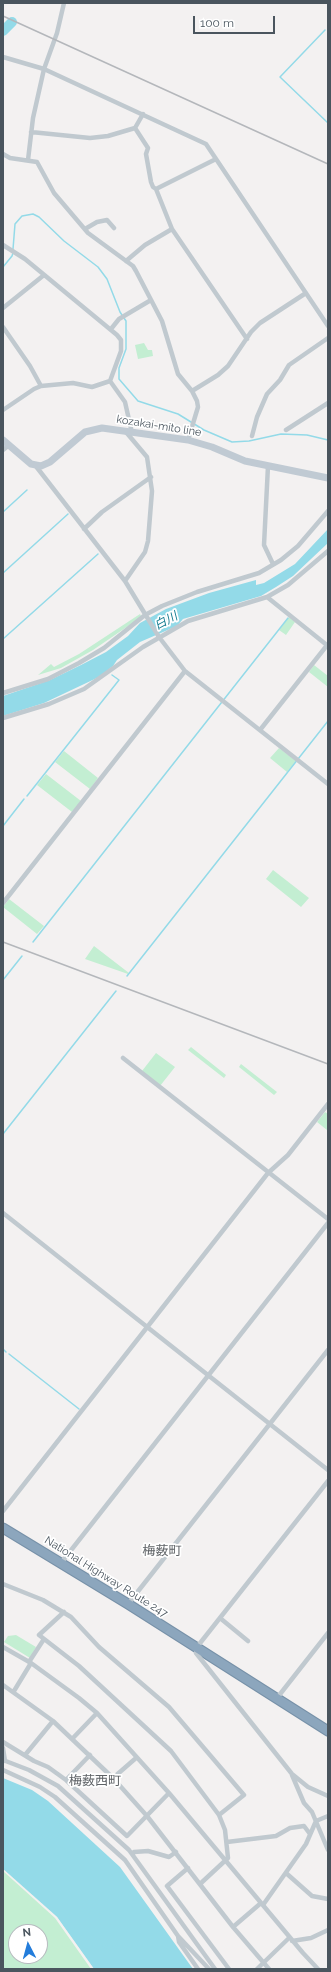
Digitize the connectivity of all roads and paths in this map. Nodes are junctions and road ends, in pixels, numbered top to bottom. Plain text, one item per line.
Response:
1 (64, 3) edge
2 (3, 57) edge
3 (44, 69) junction
4 (143, 114) junction
5 (135, 128) junction
6 (31, 132) junction
7 (3, 155) edge
8 (216, 159) junction
9 (28, 160) junction
10 (156, 189) junction
11 (114, 228) dead end
12 (172, 229) junction
13 (85, 230) junction
14 (3, 244) edge
15 (126, 261) junction
16 (44, 275) junction
17 (306, 293) junction
18 (151, 300) junction
19 (3, 308) edge
20 (328, 326) edge
21 (3, 327) edge
22 (111, 329) junction
23 (328, 338) edge
24 (247, 339) junction
25 (110, 381) junction
26 (41, 386) junction
27 (192, 391) junction
28 (328, 403) edge
29 (3, 410) edge
30 (286, 430) dead end
31 (129, 432) junction
32 (252, 436) dead end
33 (188, 440) junction
34 (5, 445) edge
35 (35, 465) junction
36 (268, 466) junction
37 (151, 477) junction
38 (328, 478) edge
39 (328, 511) edge
40 (84, 529) junction
41 (328, 551) edge
42 (273, 564) junction
43 (124, 581) junction
44 (267, 597) junction
45 (146, 616) junction
46 (158, 636) junction
47 (328, 645) edge
48 (185, 671) junction
49 (3, 693) edge
50 (3, 718) edge
51 (260, 730) junction
52 (328, 784) edge
53 (3, 903) edge
54 (123, 1058) dead end
55 (328, 1104) edge
56 (268, 1173) junction
57 (3, 1212) edge
58 (328, 1218) edge
59 (328, 1223) edge
60 (147, 1327) junction
61 (328, 1350) edge
62 (209, 1376) junction
63 (270, 1424) junction
64 (328, 1470) edge
65 (328, 1481) edge
66 (3, 1511) edge
67 (3, 1528) edge
68 (61, 1563) junction
69 (3, 1584) edge
70 (128, 1604) junction
71 (64, 1612) junction
72 (220, 1618) junction
73 (328, 1633) edge
74 (44, 1639) junction
75 (248, 1641) dead end
76 (3, 1647) edge
77 (197, 1647) junction
78 (30, 1663) junction
79 (3, 1685) edge
80 (14, 1691) junction
81 (277, 1698) junction
82 (97, 1713) junction
83 (53, 1721) junction
84 (328, 1731) edge
85 (72, 1738) junction
86 (3, 1742) edge
87 (3, 1748) edge
88 (3, 1754) edge
89 (25, 1755) junction
90 (90, 1755) junction
91 (136, 1758) junction
92 (4, 1760) edge
93 (3, 1770) edge
94 (292, 1774) junction
95 (112, 1778) junction
96 (66, 1780) junction
97 (169, 1793) junction
98 (328, 1796) edge
99 (219, 1815) junction
100 (147, 1816) junction
101 (328, 1816) edge
102 (316, 1821) junction
103 (310, 1834) junction
104 (226, 1842) junction
105 (328, 1850) edge
106 (176, 1852) junction
107 (133, 1854) junction
108 (225, 1860) junction
109 (188, 1868) junction
110 (286, 1873) junction
111 (200, 1884) junction
112 (328, 1898) edge
113 (262, 1904) junction
114 (233, 1926) junction
115 (328, 1930) edge
116 (178, 1936) junction
117 (291, 1939) junction
118 (264, 1963) junction
119 (198, 1969) edge
120 (209, 1969) edge
121 (215, 1969) edge
122 (229, 1969) edge
123 (257, 1969) edge
124 (269, 1969) edge
125 (318, 1969) edge

1 - 3 street
2 - 3 street
3 - 4 street
3 - 6 street
4 - 5 street
4 - 8 street
5 - 6 street
5 - 10 street
6 - 9 street
7 - 9 street
8 - 10 street
8 - 17 street
9 - 13 street
10 - 12 street
11 - 13 street
12 - 15 street
12 - 24 street
13 - 15 street
14 - 16 street
15 - 18 street
16 - 19 street
16 - 22 street
17 - 20 street
17 - 24 street
18 - 22 street
18 - 27 street
21 - 26 street
22 - 25 street
23 - 32 street
24 - 27 street
25 - 26 street
25 - 31 street
26 - 29 street
27 - 33 street
28 - 30 street
31 - 33 main road, kozakai-mito line
31 - 35 main road, kozakai-mito line
31 - 37 street
33 - 36 main road, kozakai-mito line
34 - 35 main road
35 - 40 street
36 - 38 main road, kozakai-mito line
36 - 42 street
37 - 40 street
37 - 43 street
39 - 42 street
40 - 43 street
41 - 44 street
42 - 45 street
43 - 45 street
44 - 46 street
44 - 47 street
45 - 46 street
45 - 49 street
46 - 48 street
46 - 50 street
47 - 51 street
48 - 51 street
48 - 53 street
51 - 52 street
54 - 56 street
55 - 56 street
56 - 58 street
56 - 60 street
57 - 60 street
59 - 62 street
60 - 62 street
60 - 66 street
61 - 63 street
62 - 63 street
62 - 68 street
63 - 64 street
63 - 70 street
65 - 72 street
67 - 68 highway, National Highway Route 247
68 - 70 highway, National Highway Route 247
69 - 71 street
70 - 77 highway, National Highway Route 247
71 - 74 street
71 - 99 street
72 - 75 street
72 - 77 street
73 - 81 street
74 - 78 street
74 - 99 street
76 - 78 street
77 - 81 highway, National Highway Route 247
77 - 94 street
78 - 80 street
78 - 82 street
79 - 80 street
80 - 83 street
81 - 84 highway, National Highway Route 247
82 - 85 street
82 - 91 street
83 - 85 street
83 - 89 street
85 - 90 street
86 - 89 street
87 - 88 street
88 - 92 street
89 - 96 street
90 - 95 street
90 - 96 street
91 - 95 street
91 - 97 street
92 - 107 street
93 - 116 street
94 - 98 street
94 - 102 street
95 - 100 street
96 - 100 street
97 - 100 street
97 - 108 street
99 - 104 street
100 - 106 street
101 - 102 street
102 - 103 street
102 - 105 street
103 - 104 street
103 - 110 street
104 - 108 street
106 - 107 street
106 - 109 street
107 - 121 street
108 - 111 street
108 - 113 street
109 - 111 street
109 - 122 street
110 - 112 street
110 - 113 street
111 - 114 street
113 - 114 street
113 - 117 street
114 - 118 street
115 - 117 street
116 - 119 street
116 - 120 street
117 - 118 street
117 - 125 street
118 - 123 street
118 - 124 street

